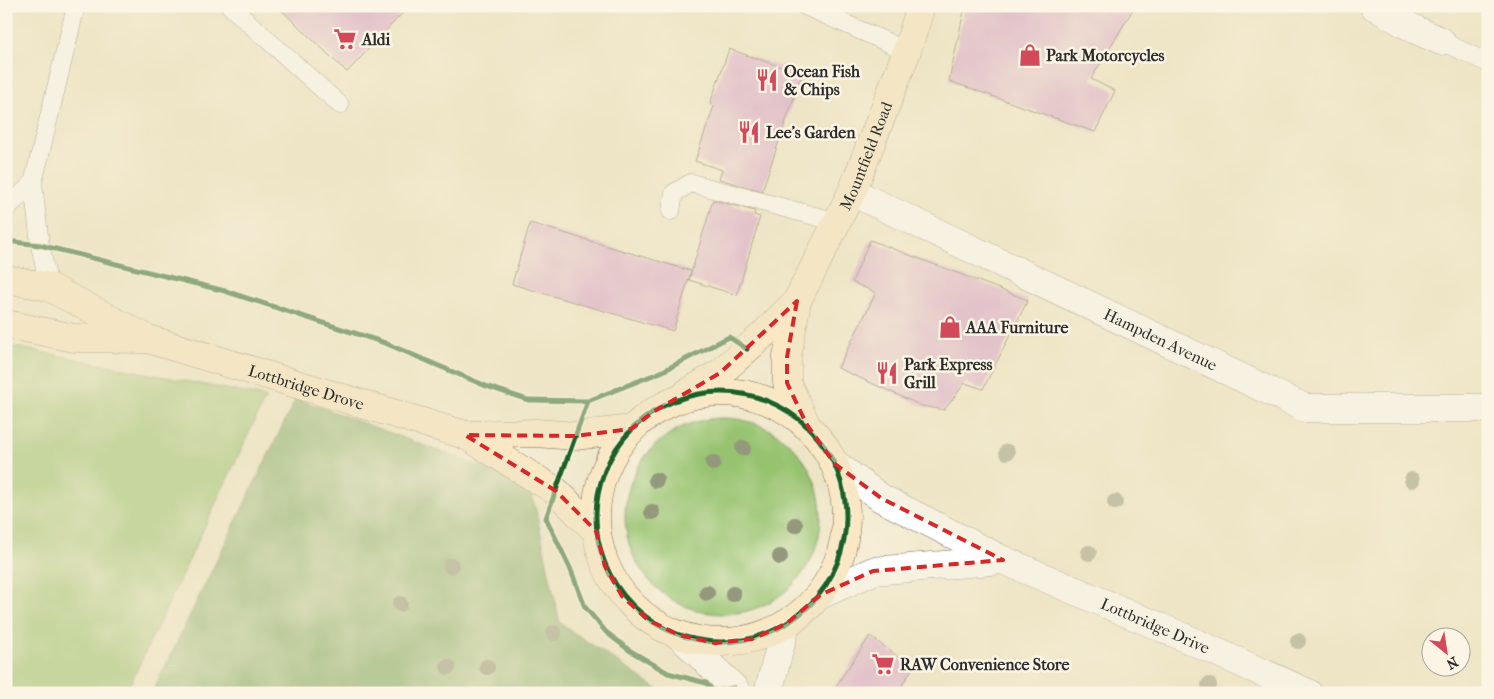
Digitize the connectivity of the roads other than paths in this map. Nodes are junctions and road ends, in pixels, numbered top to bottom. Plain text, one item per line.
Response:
1 (76, 6) edge
2 (230, 6) edge
3 (805, 6) edge
4 (921, 6) edge
5 (1374, 6) edge
6 (1441, 41) joint
7 (907, 51) junction
8 (1488, 63) edge
9 (340, 105) dead end
10 (33, 183) junction
11 (852, 192) junction
12 (6, 209) edge
13 (672, 211) dead end
14 (837, 222) junction
15 (6, 279) edge
16 (49, 287) junction
17 (797, 301) junction
18 (6, 324) edge
19 (148, 339) junction
20 (677, 399) junction
21 (1488, 408) edge
22 (807, 425) junction
23 (632, 429) junction
24 (465, 435) junction
25 (835, 464) junction
26 (596, 531) junction
27 (1003, 560) junction
28 (820, 595) junction
29 (786, 624) junction
30 (679, 636) junction
31 (736, 693) edge
32 (768, 693) edge
33 (1308, 693) edge

1 - 10 lane
2 - 9 lane
3 - 7 lane
4 - 7 street, Mountfield Road
5 - 6 street
6 - 8 lane
7 - 11 street, Mountfield Road
10 - 12 lane
10 - 16 lane
11 - 14 street, Mountfield Road
11 - 21 street, Hampden Avenue
13 - 14 lane
14 - 17 street, Mountfield Road
15 - 16 street, Lottbridge Drove
16 - 19 street, Lottbridge Drove
17 - 20 street, Mountfield Road
17 - 22 street, Mountfield Road
18 - 19 street, Lottbridge Drove
19 - 24 street, Lottbridge Drove
20 - 22 street
20 - 23 street
22 - 25 street
23 - 24 street, Lottbridge Drove
23 - 26 street
24 - 26 street, Lottbridge Drove
25 - 27 street, Lottbridge Drive
25 - 28 street
26 - 30 street
27 - 28 street, Lottbridge Drive
27 - 33 street, Lottbridge Drive
28 - 29 street
29 - 30 street
29 - 32 street
30 - 31 street

